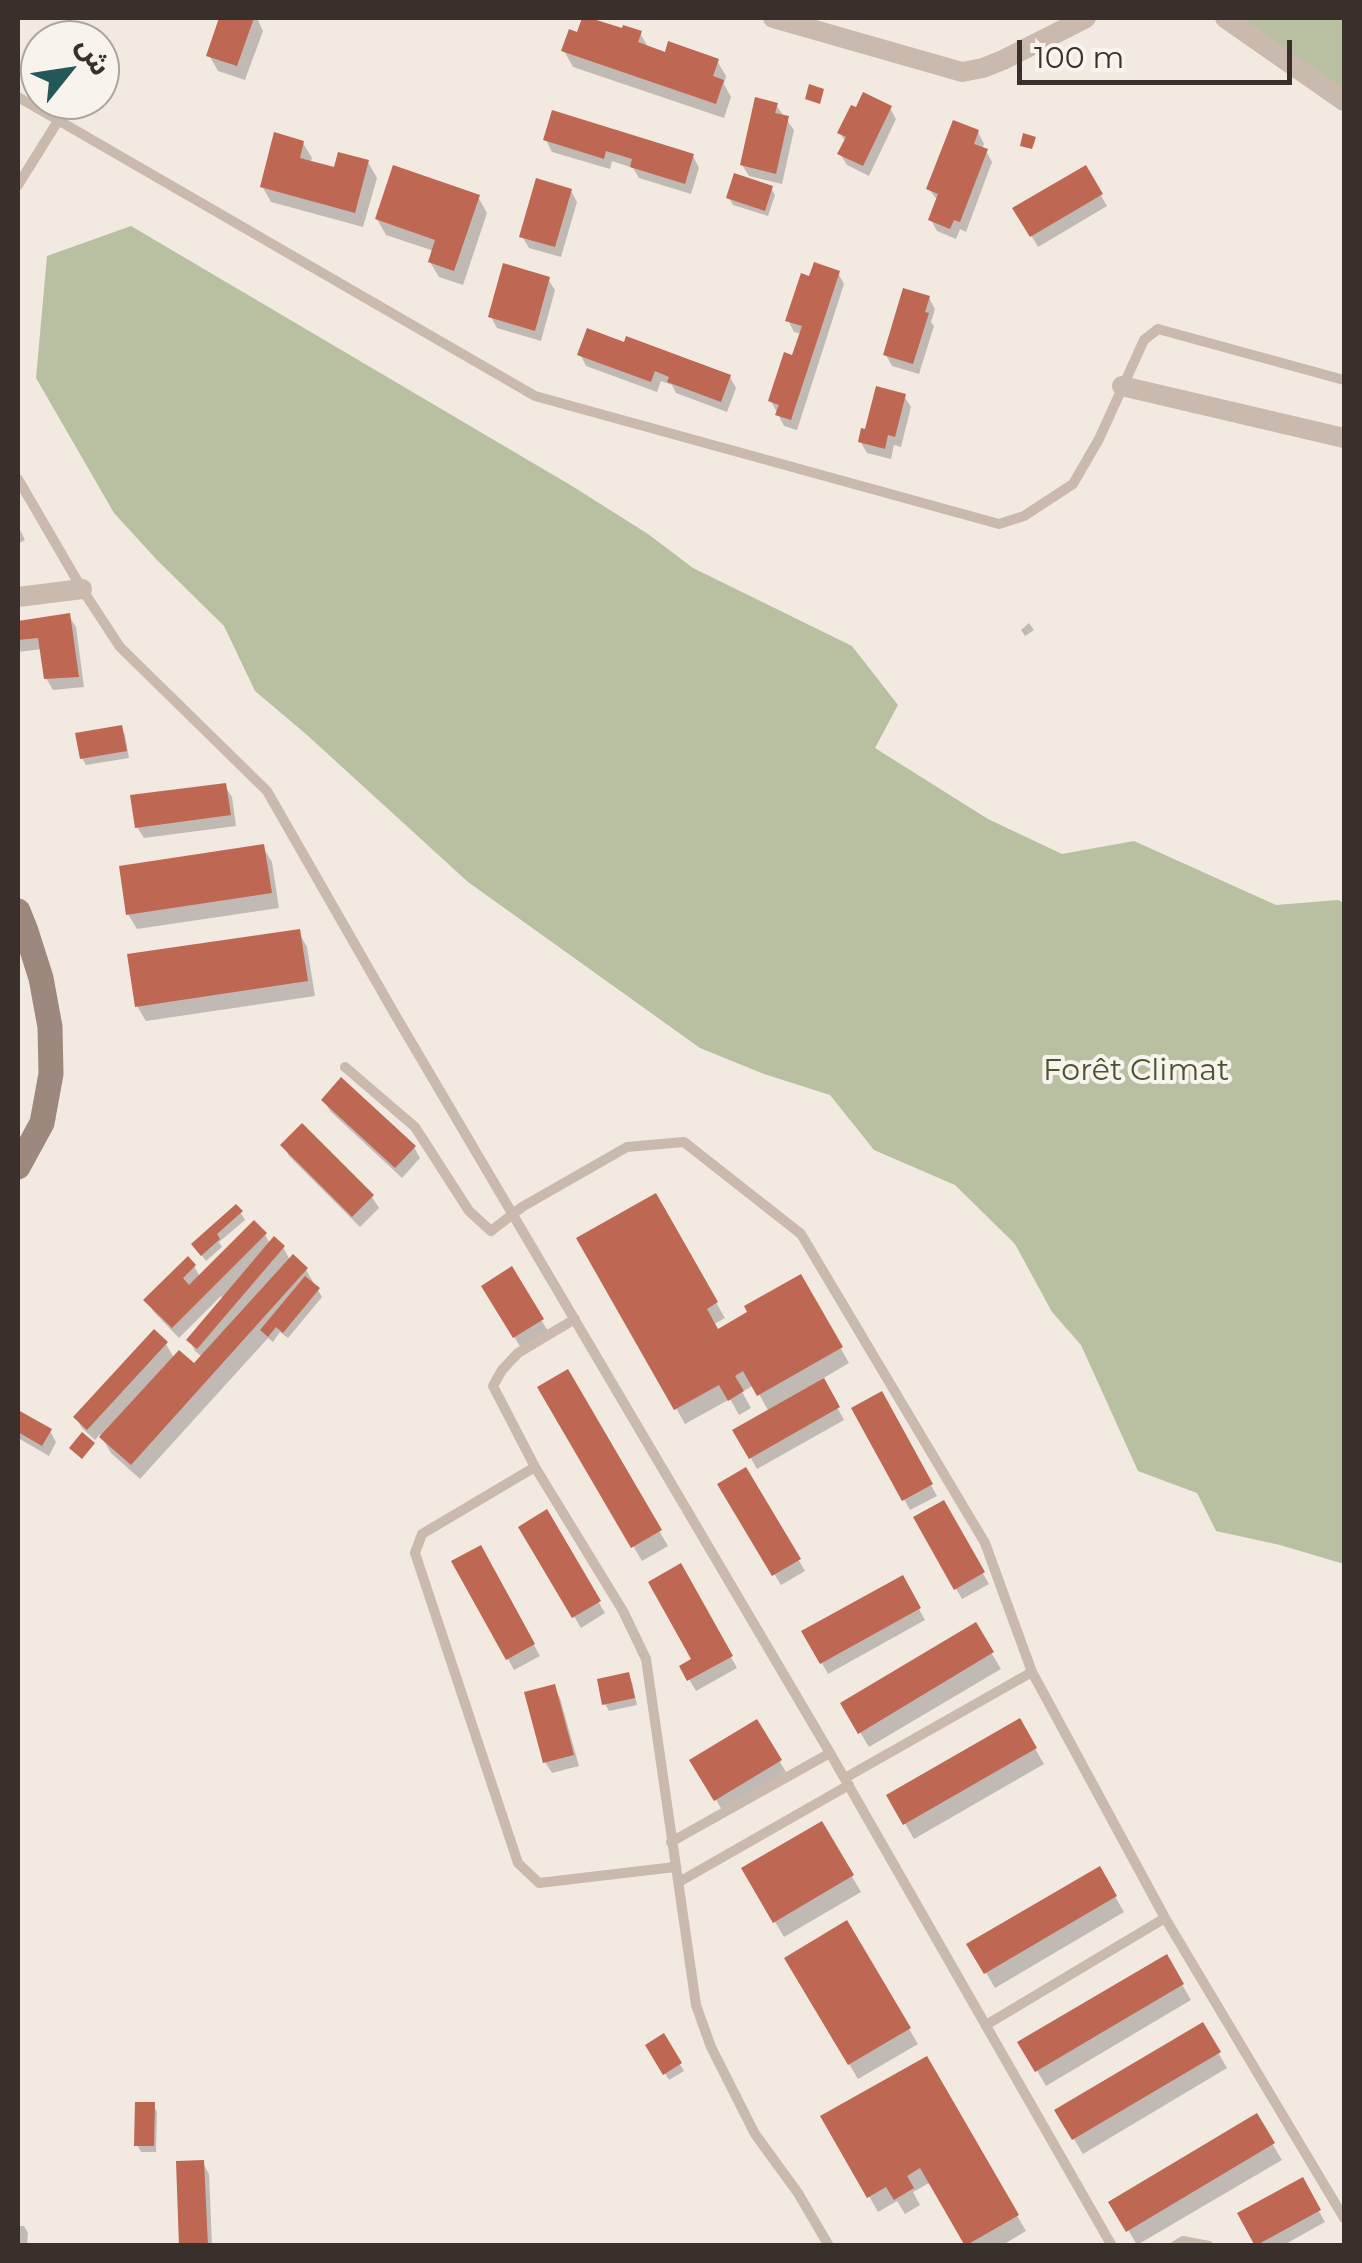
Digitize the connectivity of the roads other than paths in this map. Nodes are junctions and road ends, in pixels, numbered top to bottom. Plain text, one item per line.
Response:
1 (773, 18) edge
2 (1086, 18) edge
3 (1225, 18) edge
4 (1344, 101) edge
5 (58, 120) joint
6 (18, 185) edge
7 (1344, 380) edge
8 (1122, 386) junction
9 (1344, 438) edge
10 (18, 478) edge
11 (82, 589) junction
12 (18, 597) edge
13 (18, 911) edge
14 (345, 1067) dead end
15 (18, 1167) edge
16 (513, 1214) junction
17 (575, 1319) junction
18 (535, 1467) junction
19 (1032, 1672) junction
20 (830, 1752) junction
21 (847, 1782) junction
22 (671, 1842) junction
23 (675, 1867) junction
24 (679, 1882) junction
25 (1165, 1918) junction
26 (986, 2025) junction
27 (1344, 2218) edge
28 (828, 2246) edge
29 (1112, 2246) edge
30 (1174, 2246) edge
31 (1209, 2246) edge

1 - 2 street
3 - 4 street
5 - 6 lane
5 - 8 lane
7 - 8 lane
8 - 9 street
10 - 11 lane
11 - 12 street
11 - 16 lane
13 - 15 main road
14 - 16 lane
16 - 17 lane
16 - 19 lane
17 - 18 lane
17 - 20 lane
18 - 22 lane
18 - 23 lane
19 - 21 lane
19 - 25 lane
20 - 21 lane
20 - 22 lane
21 - 24 lane
21 - 26 lane
22 - 23 lane
23 - 24 lane
24 - 28 lane
25 - 26 lane
25 - 27 lane
26 - 29 lane
30 - 31 lane

